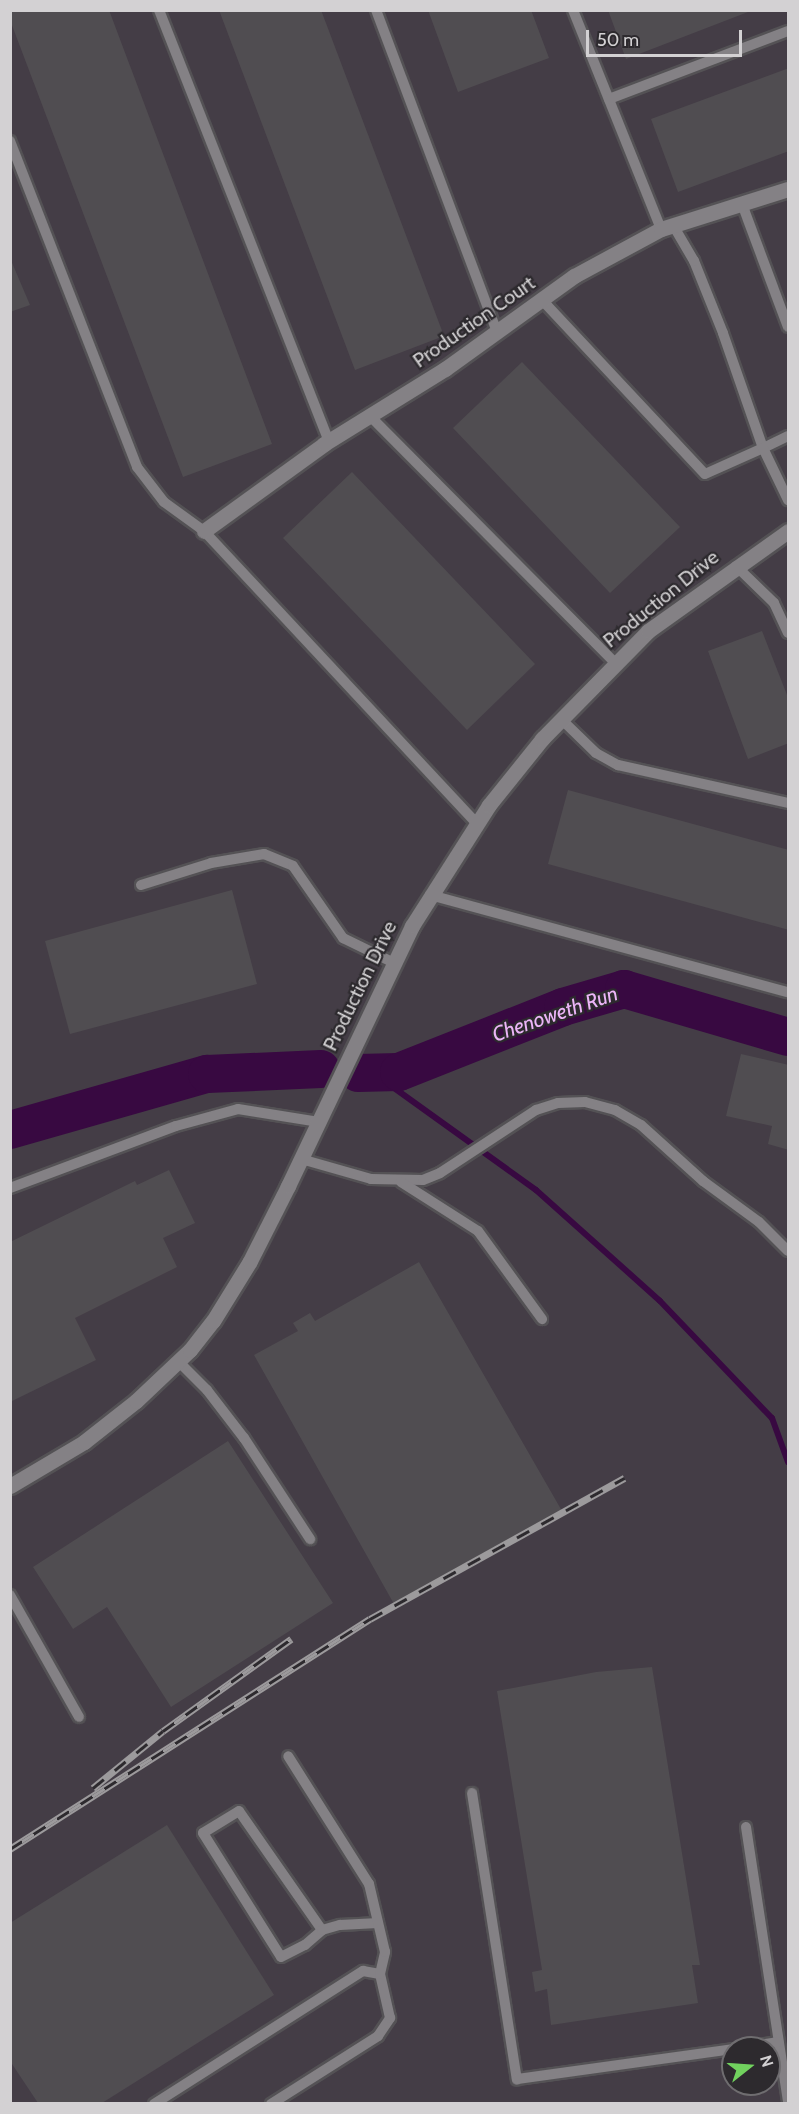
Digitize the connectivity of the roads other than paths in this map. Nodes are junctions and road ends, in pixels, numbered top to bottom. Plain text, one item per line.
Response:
1 (159, 10) edge
2 (376, 10) edge
3 (573, 10) edge
4 (789, 31) edge
5 (609, 99) junction
6 (11, 144) edge
7 (789, 189) edge
8 (742, 204) junction
9 (667, 227) junction
10 (542, 300) junction
11 (789, 327) edge
12 (497, 332) junction
13 (370, 416) junction
14 (789, 436) edge
15 (329, 441) junction
16 (763, 448) junction
17 (789, 500) edge
18 (204, 531) junction
19 (789, 531) edge
20 (736, 566) junction
21 (789, 633) edge
22 (615, 663) junction
23 (561, 719) junction
24 (789, 803) edge
25 (476, 824) junction
26 (141, 885) dead end
27 (430, 895) junction
28 (394, 963) junction
29 (789, 992) edge
30 (319, 1122) junction
31 (301, 1159) junction
32 (401, 1182) junction
33 (10, 1188) edge
34 (789, 1251) edge
35 (543, 1319) dead end
36 (178, 1361) junction
37 (10, 1486) edge
38 (310, 1539) dead end
39 (10, 1595) edge
40 (79, 1717) dead end
41 (288, 1756) dead end
42 (472, 1793) dead end
43 (746, 1827) dead end
44 (378, 1923) junction
45 (322, 1930) junction
46 (380, 1974) junction
47 (778, 2036) edge
48 (721, 2051) edge
49 (781, 2054) edge
50 (789, 2101) edge
51 (154, 2103) edge
52 (271, 2103) edge

1 - 15 lane
2 - 12 lane
3 - 5 lane
4 - 5 lane
5 - 9 lane
6 - 18 lane
7 - 8 street, Production Court
8 - 9 street, Production Court
8 - 11 lane
9 - 10 street, Production Court
9 - 16 lane
10 - 12 street, Production Court
10 - 16 lane
12 - 13 street, Production Court
13 - 15 street, Production Court
13 - 22 lane
14 - 16 lane
15 - 18 street, Production Court
16 - 17 lane
18 - 25 lane
19 - 20 street, Production Drive
20 - 21 lane
20 - 22 street, Production Drive
22 - 23 street, Production Drive
23 - 24 lane
23 - 25 street, Production Drive
25 - 27 street, Production Drive
26 - 28 lane
27 - 28 street, Production Drive
27 - 29 lane
28 - 30 street, Production Drive
30 - 31 street, Production Drive
30 - 33 lane
31 - 32 lane
31 - 36 street, Production Drive
32 - 34 lane
32 - 35 lane
36 - 37 street, Production Drive
36 - 38 lane
39 - 40 lane
41 - 44 lane
42 - 48 lane
43 - 47 lane
44 - 45 lane
44 - 46 lane
45 - 45 lane
46 - 51 lane
46 - 52 lane
49 - 50 lane

